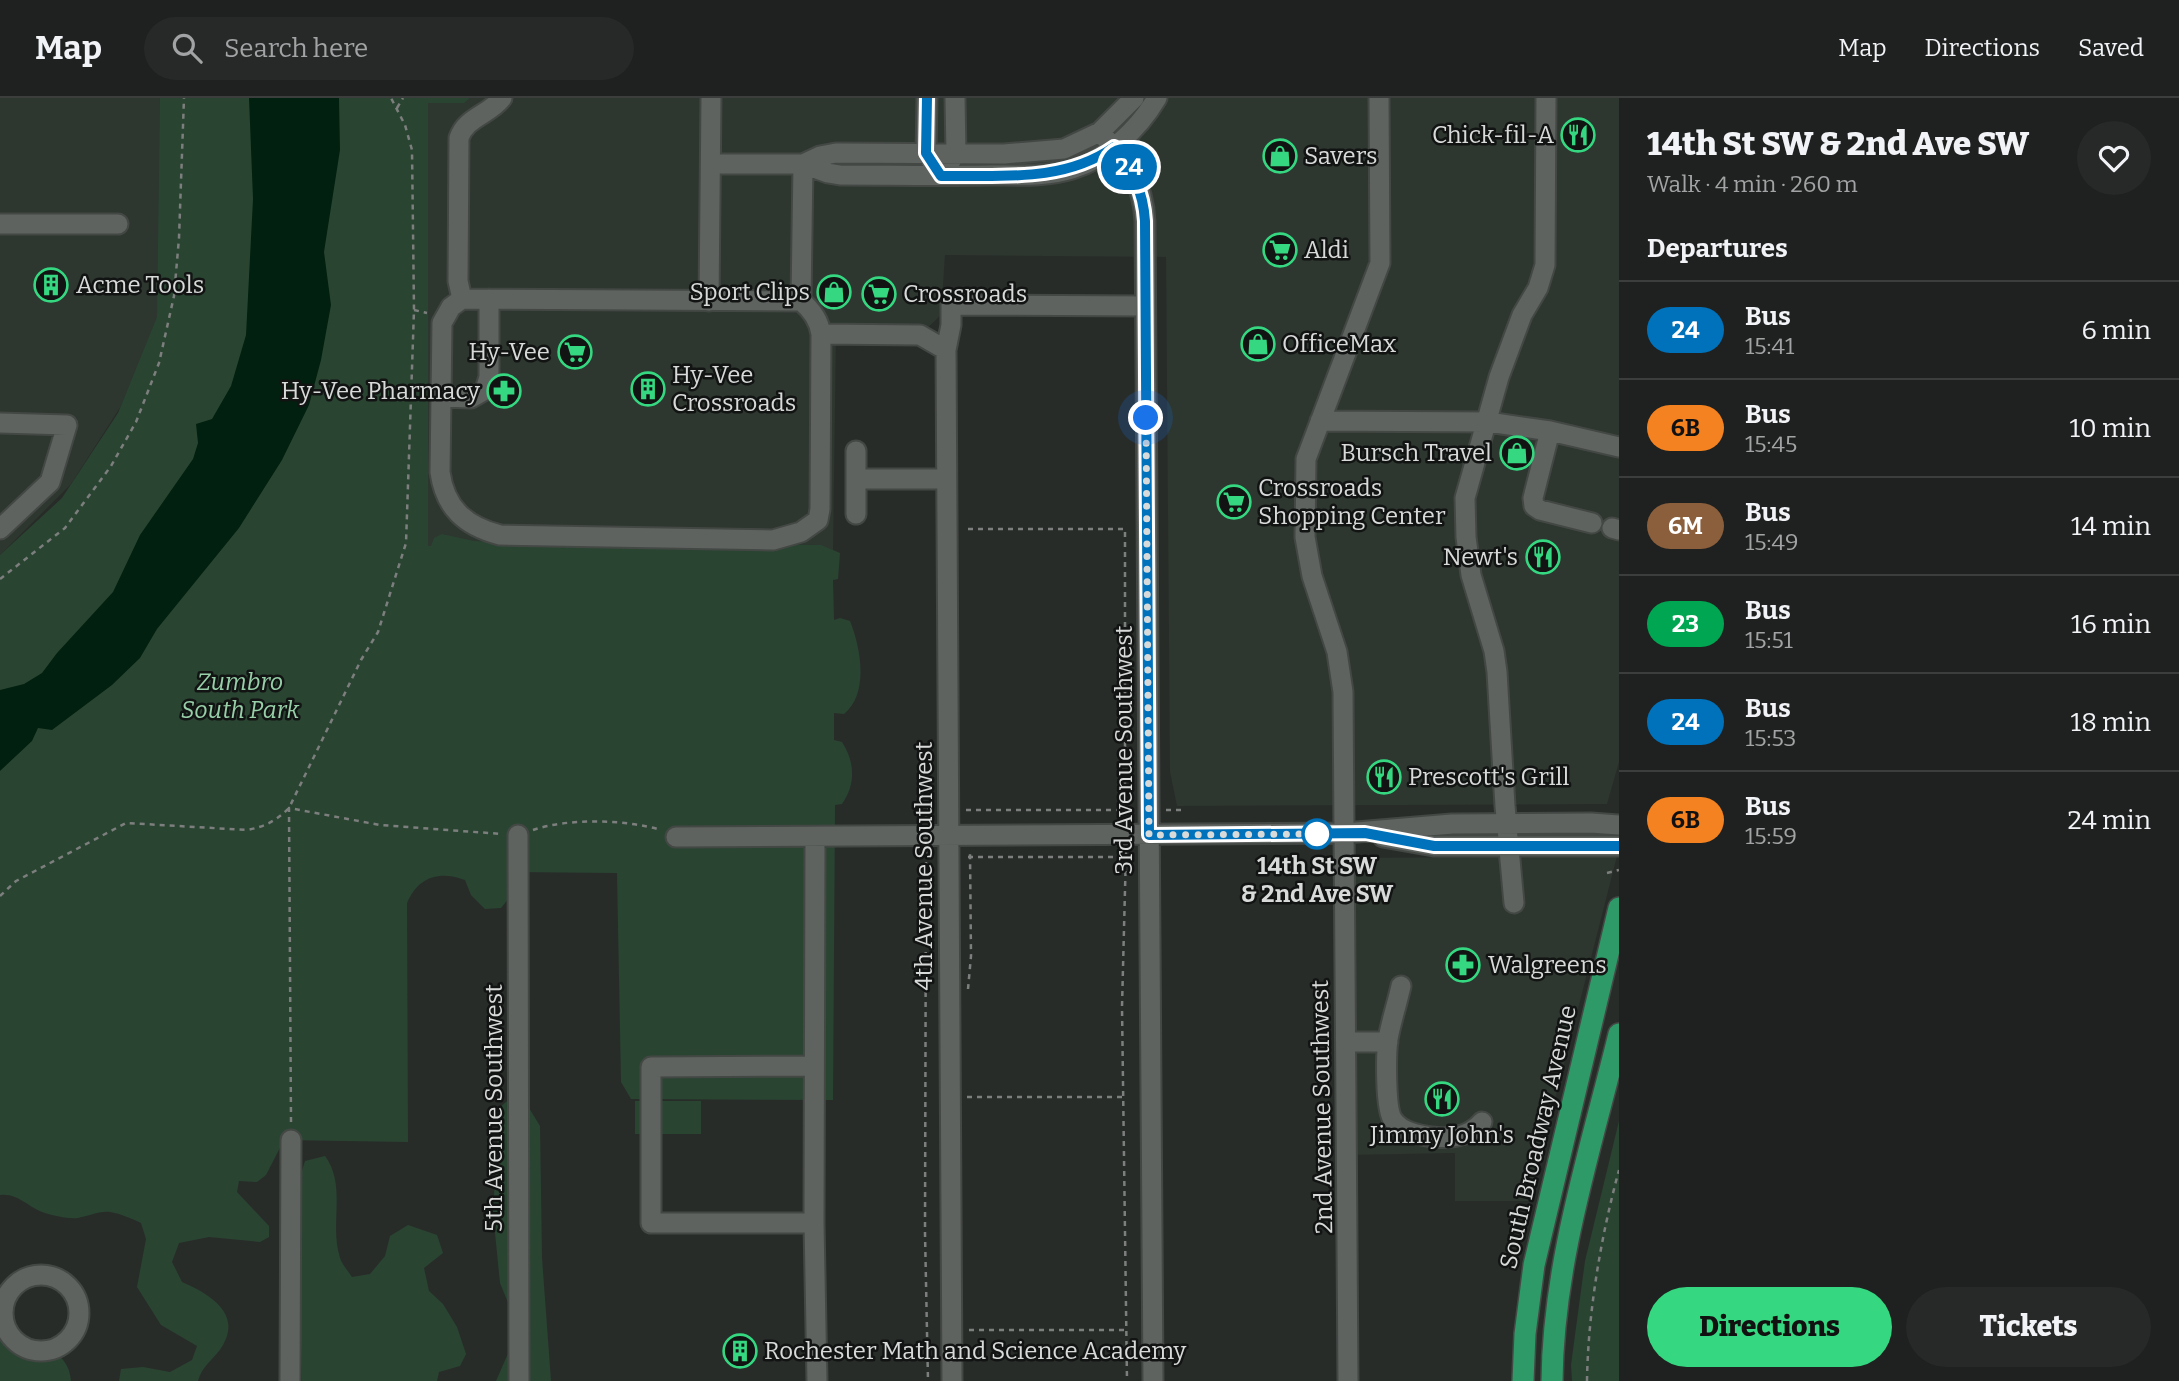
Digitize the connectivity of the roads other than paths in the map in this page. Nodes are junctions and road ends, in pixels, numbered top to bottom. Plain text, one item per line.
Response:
1 (502, 98) edge
2 (711, 98) edge
3 (927, 98) edge
4 (955, 98) edge
5 (1134, 98) edge
6 (1157, 98) edge
7 (1380, 98) edge
8 (1546, 98) edge
9 (1100, 132) junction
10 (1114, 147) junction
11 (926, 153) junction
12 (956, 153) junction
13 (711, 164) junction
14 (803, 164) junction
15 (941, 176) junction
16 (0, 224) edge
17 (118, 224) dead end
18 (462, 299) junction
19 (489, 299) junction
20 (709, 301) junction
21 (801, 301) junction
22 (1145, 306) junction
23 (821, 334) junction
24 (946, 350) junction
25 (441, 397) junction
26 (1320, 421) junction
27 (1488, 422) junction
28 (0, 423) edge
29 (1550, 431) junction
30 (1619, 447) edge
31 (856, 451) dead end
32 (856, 479) junction
33 (946, 479) junction
34 (856, 514) dead end
35 (1592, 523) dead end
36 (0, 529) edge
37 (1507, 823) junction
38 (1619, 825) edge
39 (1345, 833) junction
40 (1365, 833) junction
41 (517, 835) road end
42 (1149, 835) junction
43 (948, 836) junction
44 (676, 837) road end
45 (815, 838) junction
46 (1509, 845) junction
47 (1619, 846) edge
48 (1514, 903) dead end
49 (1619, 908) edge
50 (1401, 986) dead end
51 (1619, 1034) edge
52 (1346, 1042) junction
53 (1388, 1042) junction
54 (814, 1066) junction
55 (1482, 1122) dead end
56 (291, 1140) road end
57 (814, 1223) junction
58 (290, 1381) edge
59 (519, 1381) edge
60 (817, 1381) edge
61 (952, 1381) edge
62 (1153, 1381) edge
63 (1348, 1381) edge
64 (1523, 1381) edge
65 (1552, 1381) edge

1 - 18 street
2 - 13 street
3 - 11 street
4 - 12 street
5 - 9 street
6 - 10 street
7 - 26 street, 2nd Avenue Southwest
8 - 27 street
9 - 10 street, 3rd Avenue Southwest
9 - 12 street
10 - 15 street
10 - 22 street, 3rd Avenue Southwest
11 - 12 street
11 - 14 street
11 - 15 street
12 - 15 street
13 - 14 street
13 - 20 street
14 - 15 street
14 - 21 street
16 - 17 street
18 - 19 street
18 - 25 street
19 - 20 street
19 - 25 street
20 - 21 street
21 - 23 street
22 - 24 street, 4th Avenue Southwest
22 - 42 street, 3rd Avenue Southwest
23 - 24 street
23 - 25 street
24 - 33 street, 4th Avenue Southwest
26 - 27 street
26 - 39 street, 2nd Avenue Southwest
27 - 29 street
27 - 37 street
28 - 36 street
29 - 30 street
29 - 35 street
31 - 32 street
32 - 33 street
32 - 34 street
33 - 43 street, 4th Avenue Southwest
37 - 38 street
37 - 40 street
37 - 46 street
39 - 40 street
39 - 42 street
39 - 52 street, 2nd Avenue Southwest
40 - 46 street
41 - 59 street, 5th Avenue Southwest
42 - 43 street
42 - 62 street, 3rd Avenue Southwest
43 - 45 street
43 - 61 street, 4th Avenue Southwest
44 - 45 street
45 - 54 street
46 - 47 street
46 - 48 street
49 - 64 main road, South Broadway Avenue
50 - 53 street
51 - 65 main road
52 - 53 street
52 - 63 street, 2nd Avenue Southwest
53 - 55 street
54 - 57 street
54 - 57 street
56 - 58 street
57 - 60 street

